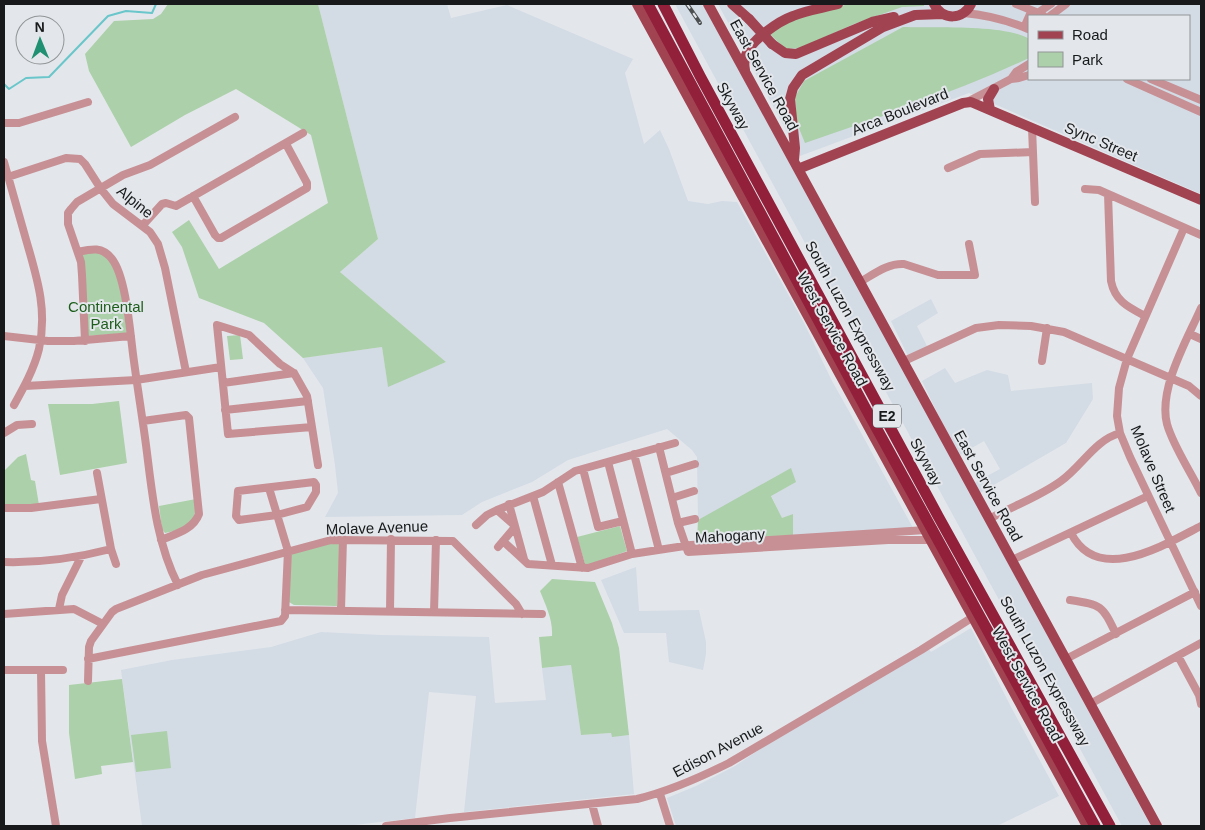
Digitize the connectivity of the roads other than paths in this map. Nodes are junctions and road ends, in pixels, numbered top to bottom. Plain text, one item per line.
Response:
1 (637, 4) edge
2 (648, 4) edge
3 (654, 4) edge
4 (663, 4) edge
5 (708, 4) edge
6 (732, 4) edge
7 (838, 4) edge
8 (934, 4) edge
9 (971, 4) edge
10 (1016, 4) edge
11 (1051, 4) edge
12 (1066, 4) edge
13 (964, 13) junction
14 (1040, 13) edge
15 (943, 14) junction
16 (915, 15) junction
17 (1051, 15) edge
18 (1028, 29) edge
19 (1028, 65) edge
20 (745, 73) junction
21 (1028, 75) edge
22 (1011, 79) junction
23 (1129, 80) edge
24 (1153, 80) edge
25 (994, 89) junction
26 (1201, 100) edge
27 (88, 102) dead end
28 (967, 102) junction
29 (990, 110) junction
30 (1201, 112) edge
31 (235, 117) dead end
32 (4, 123) edge
33 (1032, 128) junction
34 (303, 133) dead end
35 (286, 144) junction
36 (1033, 152) junction
37 (4, 162) edge
38 (796, 165) junction
39 (948, 168) dead end
40 (8, 177) junction
41 (100, 189) junction
42 (1085, 189) dead end
43 (1108, 194) junction
44 (193, 196) junction
45 (1201, 200) edge
46 (1035, 202) dead end
47 (143, 226) junction
48 (1184, 228) junction
49 (1201, 235) edge
50 (969, 244) dead end
51 (78, 252) junction
52 (860, 282) junction
53 (1201, 308) edge
54 (1145, 316) junction
55 (1047, 328) junction
56 (1190, 334) junction
57 (4, 336) edge
58 (131, 336) junction
59 (1201, 339) edge
60 (40, 340) junction
61 (85, 340) junction
62 (1127, 358) junction
63 (904, 361) junction
64 (1042, 361) dead end
65 (221, 367) junction
66 (186, 372) junction
67 (294, 374) junction
68 (1171, 378) junction
69 (136, 380) junction
70 (223, 382) junction
71 (25, 386) junction
72 (1201, 396) edge
73 (308, 401) junction
74 (14, 405) dead end
75 (225, 410) junction
76 (143, 421) junction
77 (32, 424) dead end
78 (312, 427) junction
79 (4, 433) edge
80 (1120, 433) junction
81 (675, 443) dead end
82 (659, 447) junction
83 (634, 454) junction
84 (608, 462) junction
85 (695, 464) dead end
86 (318, 465) dead end
87 (583, 469) junction
88 (97, 472) dead end
89 (666, 473) junction
90 (558, 482) junction
91 (269, 488) junction
92 (694, 491) dead end
93 (1201, 493) edge
94 (534, 496) junction
95 (1148, 496) junction
96 (672, 498) junction
97 (102, 499) junction
98 (509, 504) junction
99 (4, 508) edge
100 (497, 510) junction
101 (278, 515) junction
102 (695, 519) dead end
103 (989, 519) junction
104 (623, 521) junction
105 (678, 523) junction
106 (476, 525) dead end
107 (515, 526) junction
108 (1201, 526) edge
109 (1071, 533) junction
110 (928, 535) junction
111 (343, 539) junction
112 (161, 540) junction
113 (391, 540) junction
114 (436, 540) junction
115 (1170, 542) junction
116 (685, 546) junction
117 (111, 549) junction
118 (658, 550) junction
119 (288, 551) junction
120 (632, 554) junction
121 (81, 557) junction
122 (524, 559) junction
123 (1012, 560) junction
124 (4, 562) edge
125 (116, 564) dead end
126 (552, 566) junction
127 (582, 568) junction
128 (178, 585) junction
129 (1195, 592) junction
130 (1070, 600) dead end
131 (1201, 606) edge
132 (59, 610) junction
133 (286, 610) junction
134 (341, 610) junction
135 (390, 610) junction
136 (434, 612) junction
137 (4, 614) edge
138 (522, 614) junction
139 (542, 614) dead end
140 (973, 617) junction
141 (103, 624) junction
142 (1116, 634) junction
143 (1201, 643) edge
144 (1178, 656) junction
145 (88, 659) junction
146 (1066, 659) junction
147 (4, 670) edge
148 (41, 670) junction
149 (63, 670) dead end
150 (88, 681) dead end
151 (1090, 704) junction
152 (1201, 704) edge
153 (660, 794) junction
154 (592, 804) junction
155 (56, 826) edge
156 (386, 826) edge
157 (598, 826) edge
158 (670, 826) edge
159 (1087, 826) edge
160 (1095, 826) edge
161 (1100, 826) edge
162 (1110, 826) edge
163 (1114, 826) edge
164 (1157, 826) edge

1 - 110 main road, West Service Road
2 - 160 highway, South Luzon Expressway / E2
3 - 161 highway, Skyway / E2
4 - 162 highway, Skyway / E2, bridge
4 - 163 highway, South Luzon Expressway / E2
5 - 20 main road, East Service Road
6 - 16 main road, bridge
7 - 20 main road
8 - 15 main road
9 - 13 main road
10 - 14 street
11 - 14 street
12 - 17 street
13 - 15 main road, East Service Road
13 - 18 street
15 - 16 main road, East Service Road
16 - 38 main road, East Service Road
19 - 22 street, Arca Boulevard
20 - 38 main road, East Service Road
21 - 22 street, Arca Boulevard
22 - 25 street, Arca Boulevard
23 - 30 street
24 - 26 street
25 - 28 street, Arca Boulevard
25 - 29 main road
27 - 32 street
28 - 29 main road, Sync Street
28 - 38 main road, Arca Boulevard
29 - 33 main road, Sync Street
31 - 41 street
33 - 36 street
33 - 45 main road, Sync Street
34 - 35 street
35 - 44 street
35 - 44 street
36 - 39 street
36 - 46 street
37 - 40 street
38 - 52 main road, East Service Road
40 - 41 street, Alpine
40 - 60 street
41 - 47 street, Alpine
41 - 51 street
42 - 43 street
43 - 48 street
43 - 54 street
44 - 47 street
47 - 66 street, Alpine
48 - 49 street
48 - 54 street, Molave Street
50 - 52 street
51 - 58 street
51 - 61 street
52 - 63 main road, East Service Road
53 - 56 street
54 - 62 street, Molave Street
55 - 62 street
55 - 63 street
55 - 64 street
56 - 59 street
56 - 68 street
57 - 60 street
58 - 61 street
58 - 69 street
60 - 61 street
60 - 71 street
62 - 68 street
62 - 80 street, Molave Street
63 - 103 main road, East Service Road
65 - 66 street
65 - 67 street
65 - 70 street
66 - 69 street
67 - 70 street
67 - 73 street
68 - 72 street
68 - 93 street
69 - 71 street
69 - 76 street
70 - 75 street
71 - 74 street
73 - 75 street
73 - 78 street
75 - 78 street
76 - 112 street
76 - 112 street
77 - 79 street
78 - 86 street
80 - 95 street, Molave Street
80 - 103 street
81 - 82 street
82 - 83 street
82 - 89 street
83 - 84 street
83 - 118 street
84 - 87 street
84 - 104 street
85 - 89 street
87 - 90 street
87 - 104 street
88 - 97 street
89 - 96 street
90 - 94 street
90 - 127 street
91 - 101 street
91 - 101 street
91 - 101 street
92 - 96 street
94 - 98 street
94 - 126 street
95 - 109 street
95 - 115 street, Molave Street
96 - 105 street
97 - 99 street
97 - 117 street
98 - 100 street
98 - 107 street
100 - 106 street
100 - 107 street
101 - 119 street
102 - 105 street
103 - 123 main road, East Service Road
104 - 120 street
105 - 116 street
107 - 122 street
107 - 122 street
108 - 115 street
109 - 115 street
109 - 123 street
110 - 116 street, Mahogany
110 - 140 main road, West Service Road
111 - 113 street, Molave Avenue
111 - 119 street, Molave Avenue
111 - 134 street
112 - 128 street
113 - 114 street, Molave Avenue
113 - 135 street
114 - 136 street
114 - 138 street, Molave Avenue
115 - 129 street, Molave Street
116 - 118 street
117 - 121 street
117 - 125 street
118 - 120 street
119 - 128 street, Molave Avenue
119 - 133 street
120 - 127 street
121 - 124 street
121 - 132 street
122 - 126 street
123 - 146 main road, East Service Road
126 - 127 street
128 - 141 street, Molave Avenue
129 - 131 street, Molave Street
129 - 142 street
130 - 142 street
132 - 137 street
132 - 141 street
133 - 134 street
133 - 145 street
134 - 135 street
135 - 136 street
136 - 138 street
138 - 139 street
140 - 153 street, Edison Avenue
140 - 159 main road, West Service Road
141 - 145 street, Molave Avenue
142 - 146 street
143 - 144 street
144 - 151 street
144 - 152 street
145 - 150 street, Molave Avenue
146 - 151 main road, East Service Road
147 - 148 street
148 - 149 street
148 - 155 street
151 - 164 main road, East Service Road
153 - 154 street, Edison Avenue
153 - 158 street
154 - 156 street, Edison Avenue
154 - 157 street

